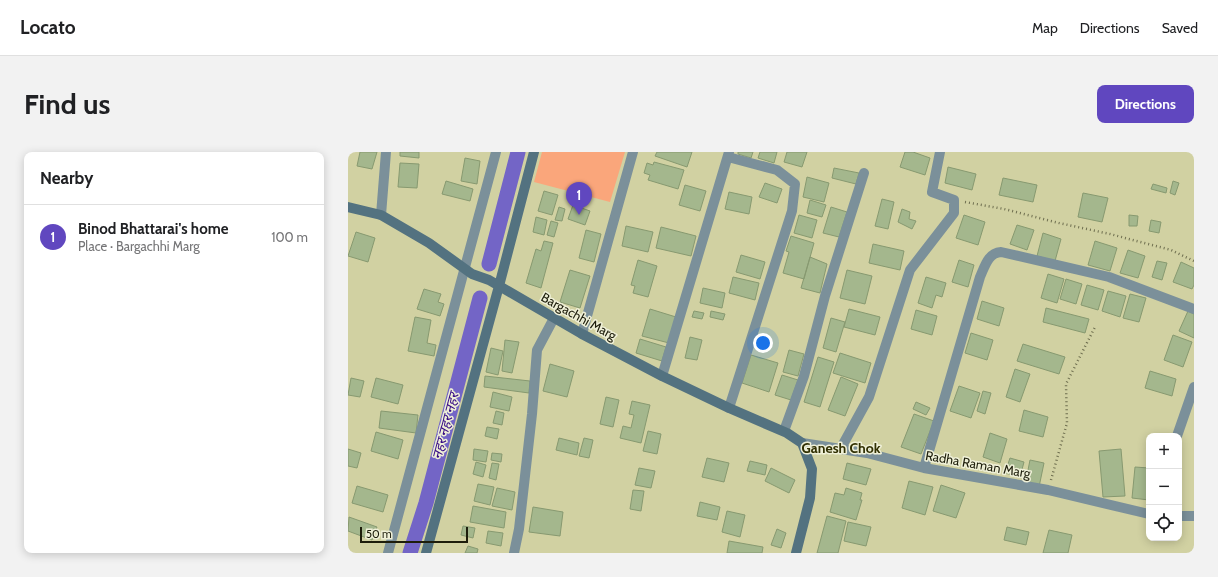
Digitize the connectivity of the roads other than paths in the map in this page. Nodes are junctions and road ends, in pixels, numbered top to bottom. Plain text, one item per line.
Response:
1 (386, 152) edge
2 (496, 152) edge
3 (534, 152) edge
4 (632, 152) edge
5 (940, 152) edge
6 (729, 154) edge
7 (864, 173) dead end
8 (348, 207) edge
9 (381, 215) junction
10 (468, 272) junction
11 (499, 286) junction
12 (1194, 309) edge
13 (554, 318) junction
14 (582, 334) junction
15 (662, 376) junction
16 (1194, 387) edge
17 (729, 408) junction
18 (784, 431) junction
19 (1179, 433) edge
20 (802, 443) junction
21 (841, 448) junction
22 (924, 468) junction
23 (1146, 513) edge
24 (1182, 516) edge
25 (1194, 516) edge
26 (388, 553) edge
27 (426, 553) edge
28 (514, 553) edge
29 (796, 553) edge

1 - 9 street
2 - 10 street
3 - 11 street
4 - 14 street
5 - 21 street
6 - 15 street
6 - 17 street
7 - 18 street
8 - 9 street, Bargachhi Marg
9 - 10 street, Bargachhi Marg
10 - 11 street, Bargachhi Marg
10 - 26 street
11 - 13 street, Bargachhi Marg
11 - 27 street
12 - 22 street
13 - 14 street, Bargachhi Marg
13 - 28 street
14 - 15 street, Bargachhi Marg
15 - 17 street, Bargachhi Marg
16 - 19 street
17 - 18 street, Bargachhi Marg
18 - 20 street, Bargachhi Marg
20 - 21 street, Radha Raman Marg
20 - 29 street
21 - 22 street, Radha Raman Marg
22 - 23 street, Radha Raman Marg
24 - 25 street

